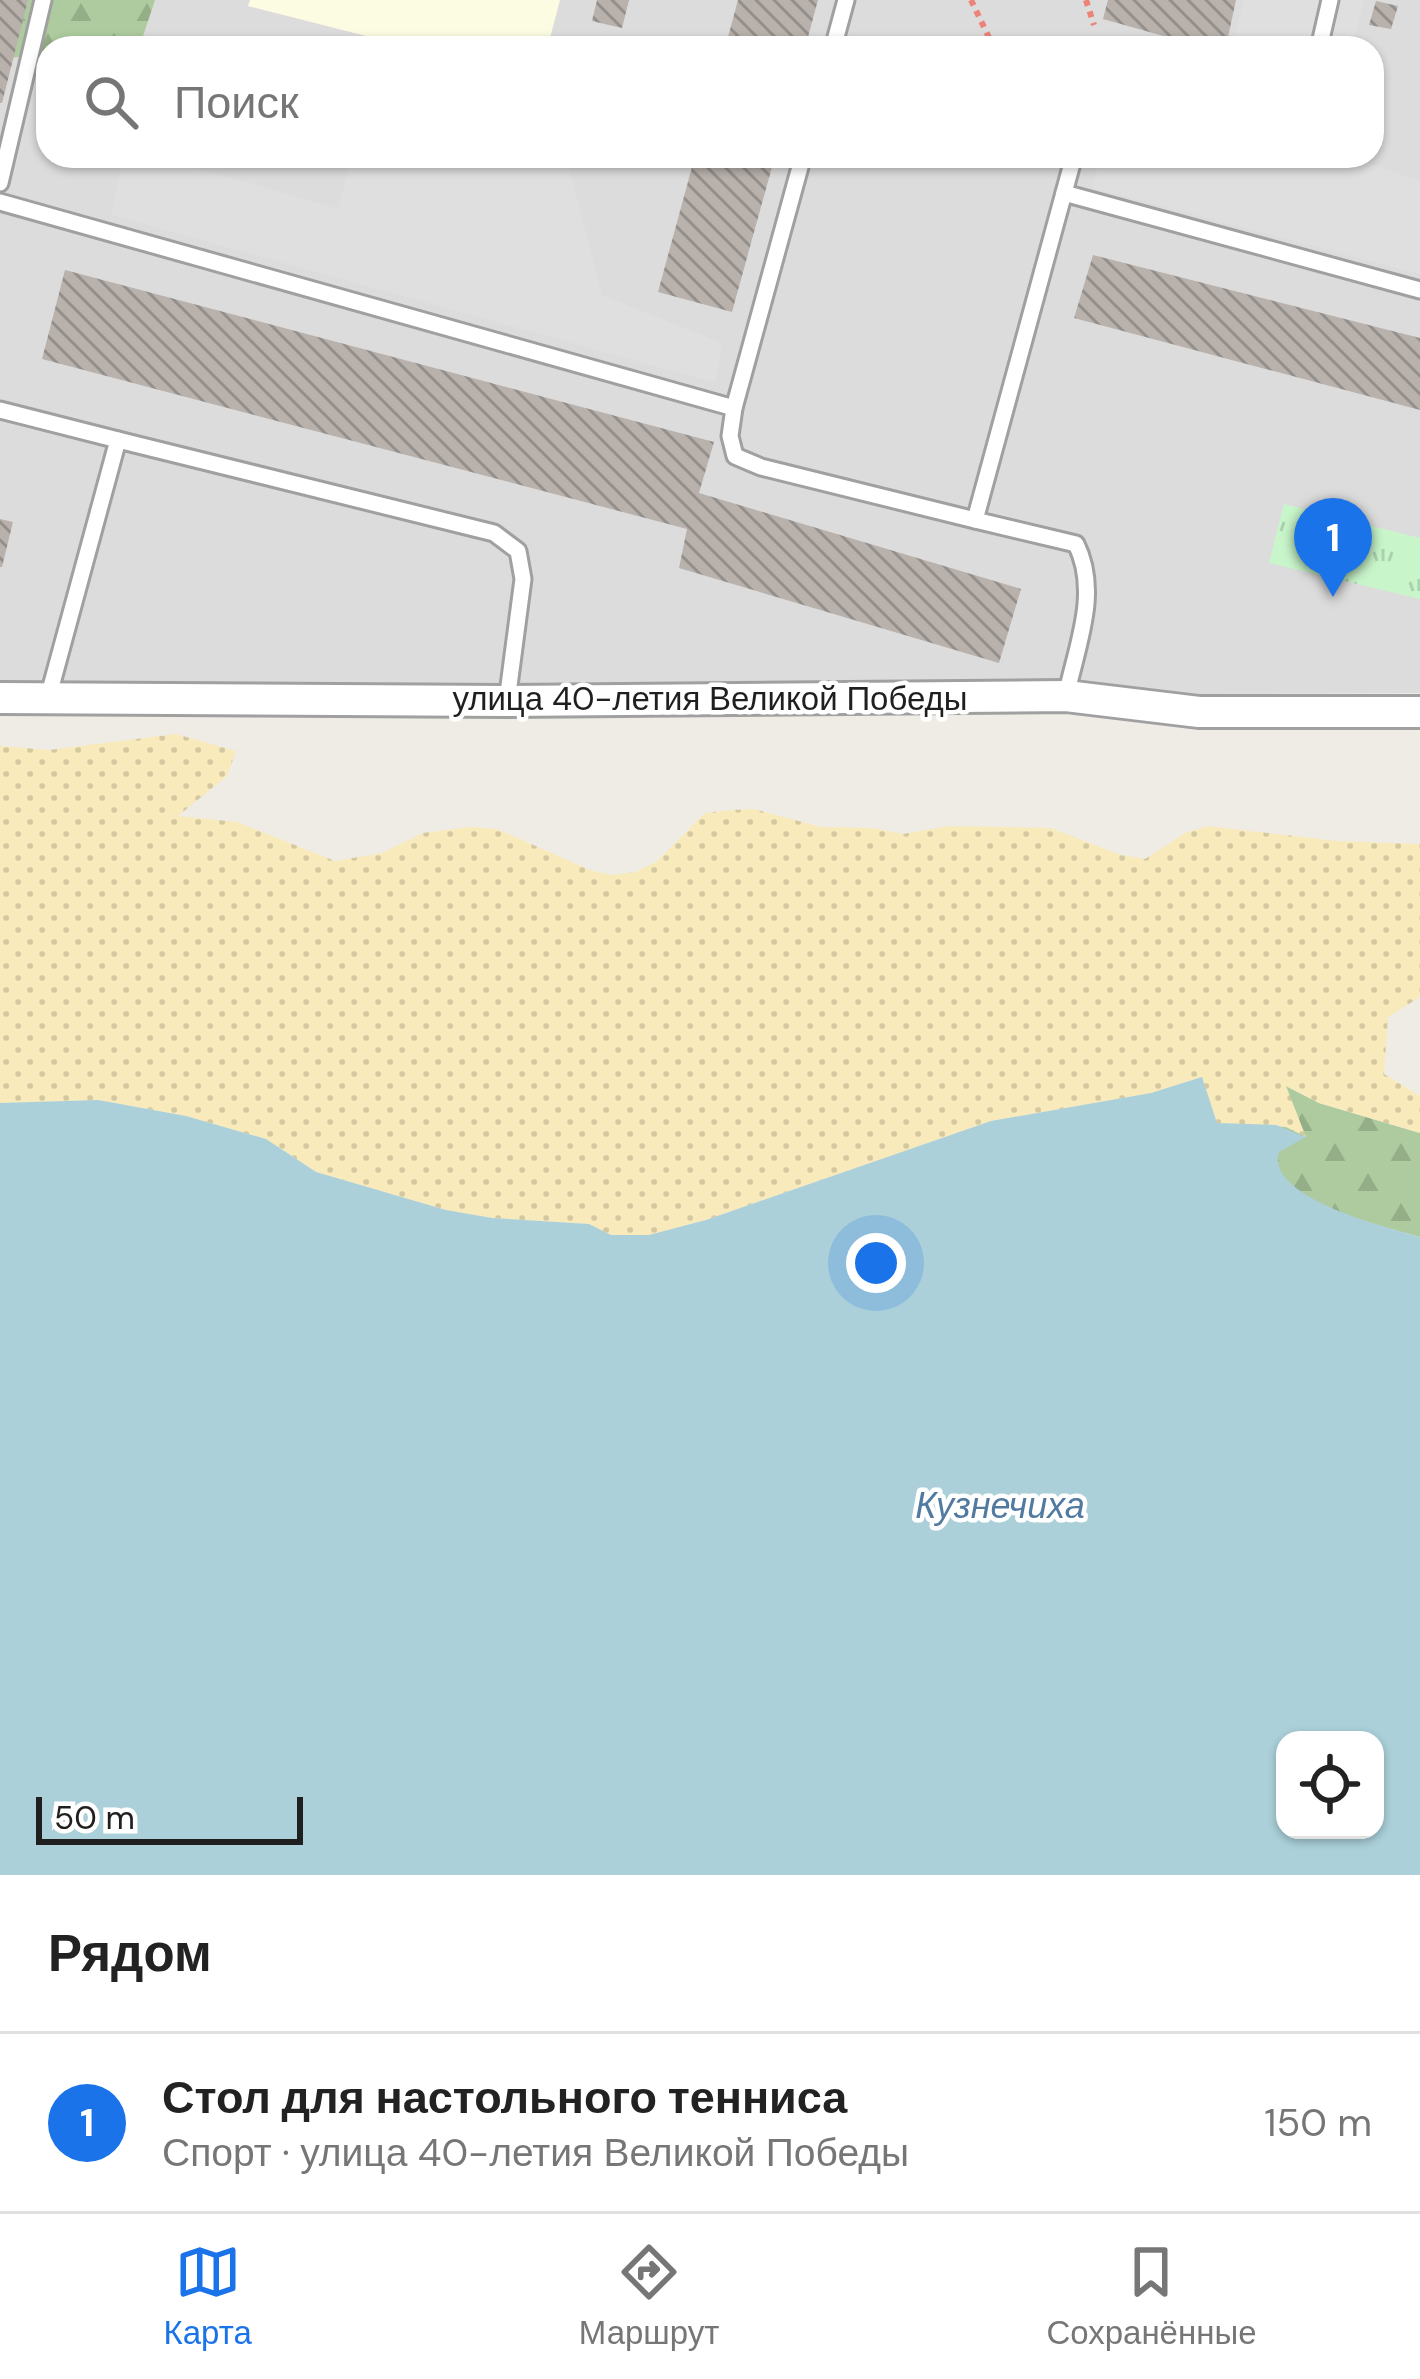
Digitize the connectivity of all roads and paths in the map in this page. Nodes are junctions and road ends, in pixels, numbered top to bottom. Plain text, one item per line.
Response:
1 (43, 0) edge
2 (846, 0) edge
3 (1330, 0) edge
4 (974, 1) edge
5 (836, 36) edge
6 (989, 36) edge
7 (1322, 36) edge
8 (800, 168) edge
9 (1071, 168) edge
10 (0, 183) edge
11 (1064, 193) junction
12 (0, 202) edge
13 (1420, 290) edge
14 (734, 408) junction
15 (0, 410) edge
16 (118, 440) junction
17 (975, 520) junction
18 (1066, 696) junction
19 (0, 698) edge
20 (48, 698) junction
21 (507, 701) junction
22 (1420, 712) edge

1 - 10 lane
2 - 5 lane
3 - 7 lane
4 - 6 path
8 - 14 lane
9 - 11 lane
11 - 13 lane
11 - 17 lane
12 - 14 lane
14 - 17 lane
15 - 16 lane
16 - 20 lane
16 - 21 lane
17 - 18 lane
18 - 21 street, улица 40-летия Великой Победы
18 - 22 street, улица 40-летия Великой Победы
19 - 20 street, улица 40-летия Великой Победы
20 - 21 street, улица 40-летия Великой Победы

